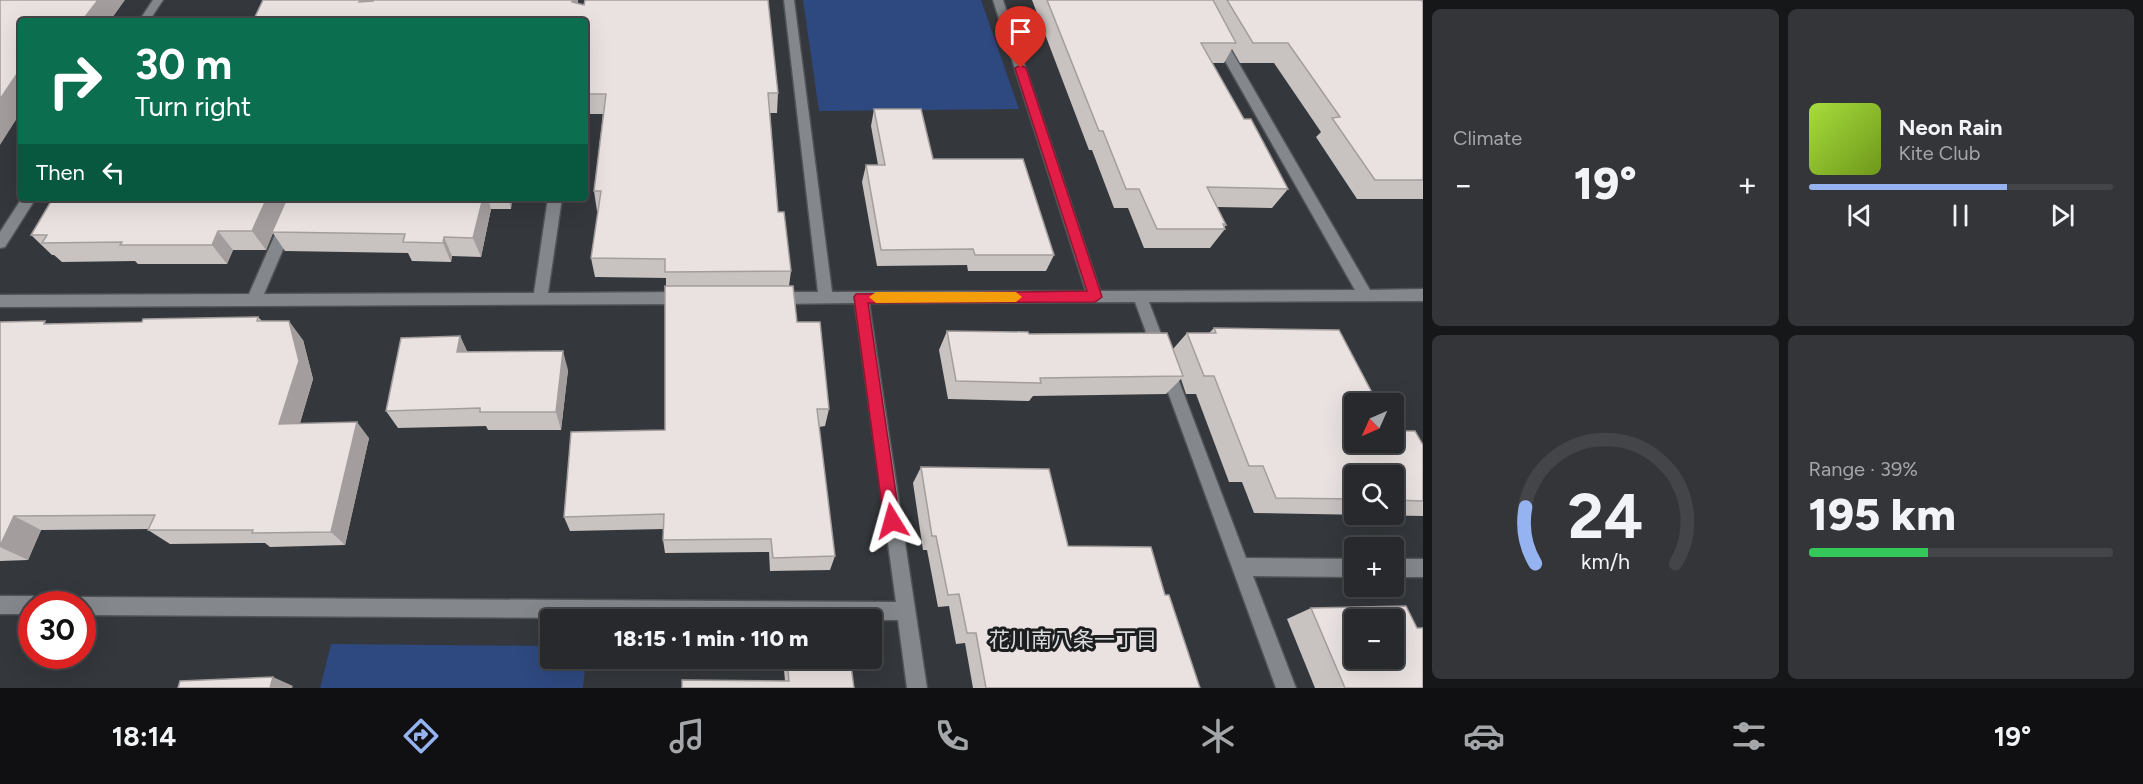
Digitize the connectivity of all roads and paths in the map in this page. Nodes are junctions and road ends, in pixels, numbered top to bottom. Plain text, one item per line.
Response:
1 (158, 0) edge
2 (789, 0) edge
3 (998, 0) edge
4 (146, 18) edge
5 (1214, 31) edge
6 (27, 201) edge
7 (297, 201) edge
8 (555, 201) edge
9 (0, 243) edge
10 (1423, 295) edge
11 (1366, 296) junction
12 (861, 297) junction
13 (1095, 297) junction
14 (1140, 297) junction
15 (540, 298) junction
16 (695, 298) edge
17 (755, 298) edge
18 (826, 298) junction
19 (0, 300) edge
20 (254, 300) junction
21 (1241, 567) junction
22 (1344, 568) edge
23 (1404, 568) edge
24 (1423, 568) edge
25 (0, 605) edge
26 (18, 605) edge
27 (96, 606) edge
28 (905, 611) junction
29 (917, 688) edge
30 (1286, 688) edge

1 - 4 street
2 - 18 street
3 - 13 street
5 - 11 street
6 - 9 street
7 - 20 street
8 - 15 street
10 - 11 street
11 - 14 street
12 - 13 street
12 - 18 street
12 - 28 street
13 - 14 street
14 - 21 street
15 - 16 street
15 - 20 street
17 - 18 street
19 - 20 street
21 - 22 street
21 - 30 street
23 - 24 street
25 - 26 street
27 - 28 street
28 - 29 street

